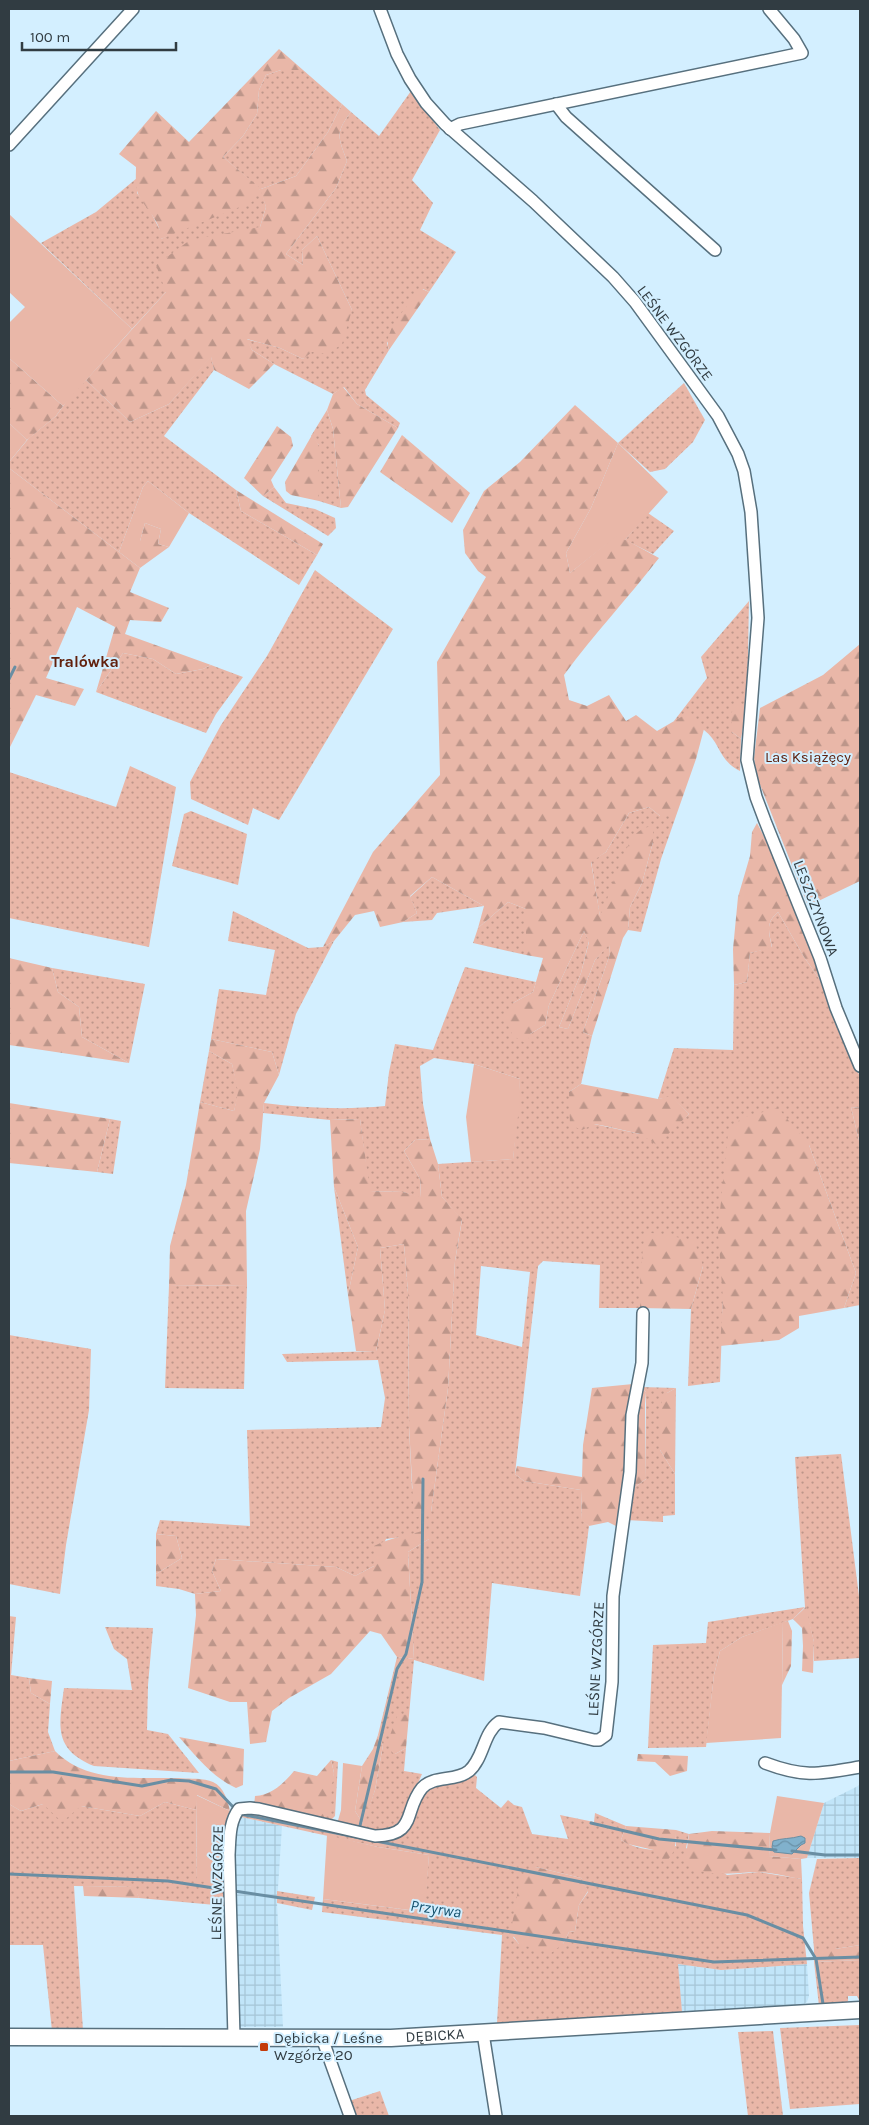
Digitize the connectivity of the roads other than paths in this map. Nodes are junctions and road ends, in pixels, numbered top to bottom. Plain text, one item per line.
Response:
1 (134, 9) edge
2 (380, 9) edge
3 (769, 9) edge
4 (556, 104) junction
5 (450, 129) junction
6 (9, 145) edge
7 (716, 250) dead end
8 (746, 760) joint
9 (860, 1066) edge
10 (643, 1313) dead end
11 (764, 1763) dead end
12 (860, 1767) edge
13 (860, 2010) edge
14 (483, 2033) junction
15 (9, 2037) edge
16 (234, 2037) junction
17 (322, 2038) junction
18 (350, 2116) edge
19 (496, 2116) edge

1 - 6 street
2 - 5 street, LEŚNE WZGÓRZE
3 - 4 street
4 - 5 street
4 - 7 street
5 - 8 street, LEŚNE WZGÓRZE
8 - 9 street, LESZCZYNOWA
10 - 16 street, LEŚNE WZGÓRZE
11 - 12 street
13 - 14 street, DĘBICKA
14 - 17 street, DĘBICKA
14 - 19 street
15 - 16 street, DĘBICKA
16 - 17 street, DĘBICKA
17 - 18 street

